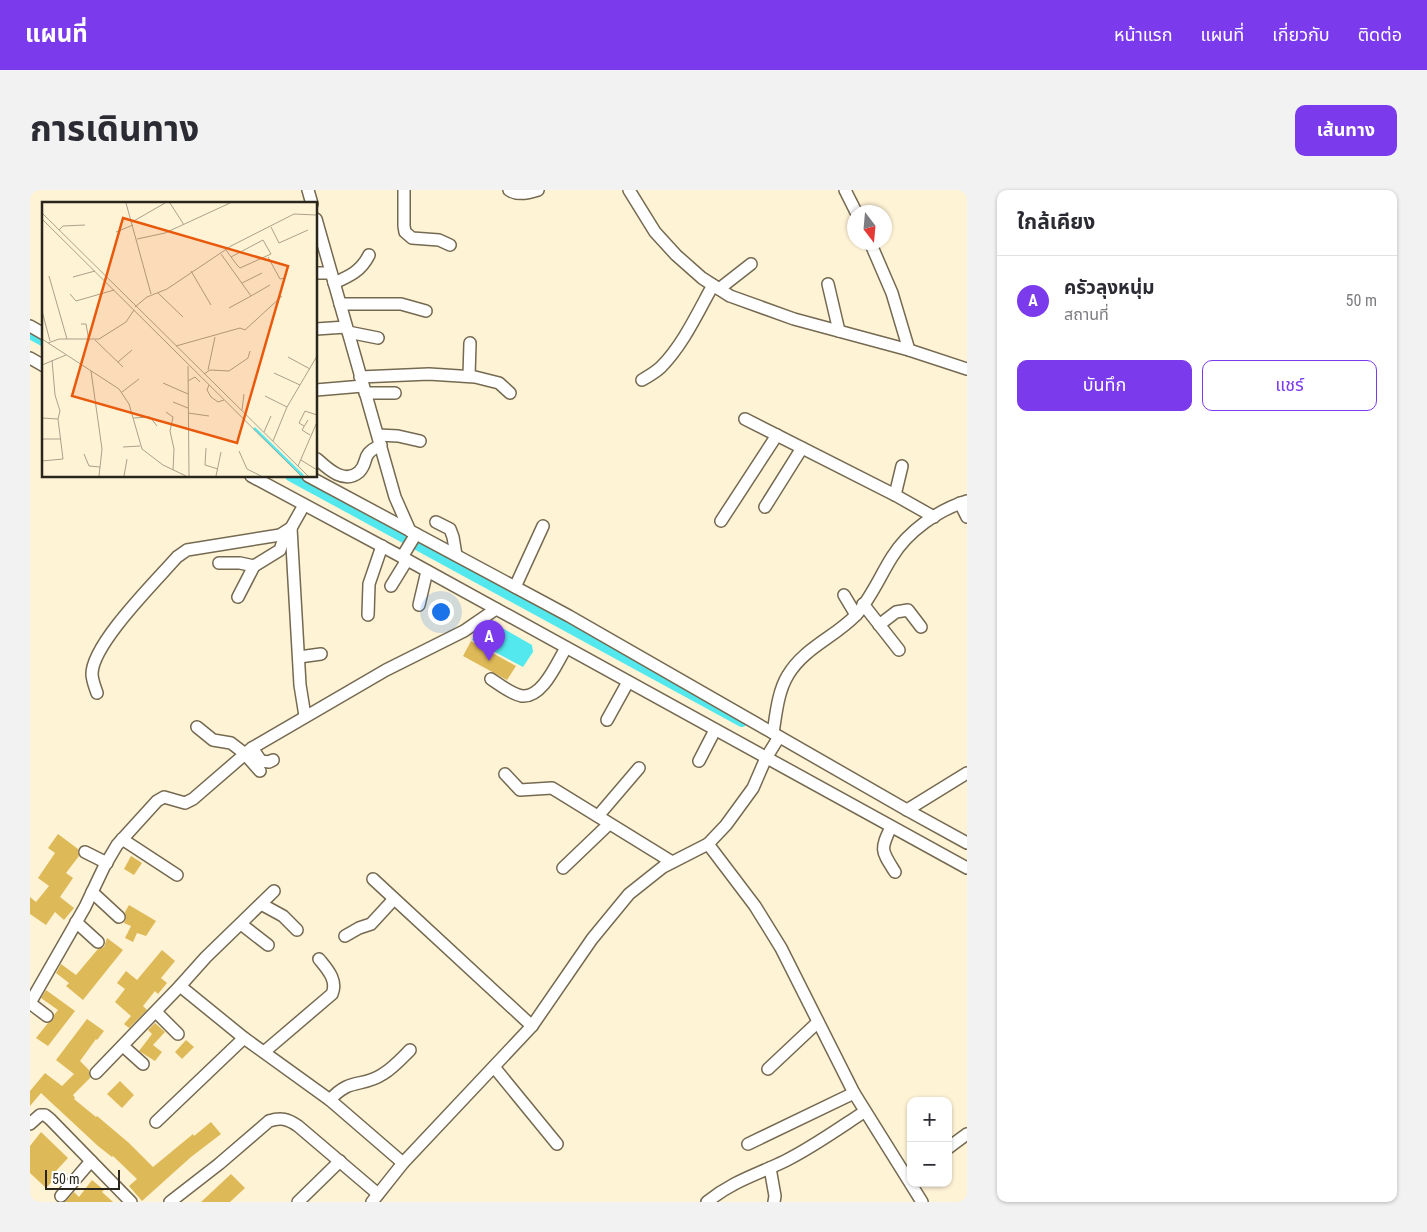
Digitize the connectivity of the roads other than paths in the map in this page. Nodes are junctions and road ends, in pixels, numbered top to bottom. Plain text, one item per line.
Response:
1 (404, 190) edge
2 (509, 190) edge
3 (538, 190) edge
4 (629, 190) edge
5 (845, 190) edge
6 (852, 205) edge
7 (318, 226) edge
8 (450, 245) dead end
9 (873, 250) edge
10 (369, 255) dead end
11 (751, 264) dead end
12 (318, 274) edge
13 (333, 278) junction
14 (828, 284) dead end
15 (716, 287) junction
16 (340, 304) junction
17 (426, 311) dead end
18 (30, 326) edge
19 (318, 329) edge
20 (347, 329) junction
21 (838, 331) junction
22 (42, 333) edge
23 (378, 338) dead end
24 (470, 343) dead end
25 (909, 350) junction
26 (30, 358) edge
27 (42, 365) edge
28 (967, 369) edge
29 (469, 376) junction
30 (642, 380) dead end
31 (363, 385) junction
32 (318, 390) edge
33 (510, 393) dead end
34 (395, 394) dead end
35 (745, 419) dead end
36 (777, 435) junction
37 (379, 440) junction
38 (420, 441) dead end
39 (802, 448) junction
40 (318, 460) edge
41 (902, 466) dead end
42 (255, 478) edge
43 (312, 478) edge
44 (895, 495) junction
45 (964, 502) edge
46 (304, 504) junction
47 (765, 506) dead end
48 (934, 517) junction
49 (967, 517) edge
50 (722, 521) dead end
51 (436, 522) dead end
52 (543, 526) dead end
53 (289, 530) junction
54 (412, 535) junction
55 (382, 546) junction
56 (456, 555) junction
57 (405, 556) junction
58 (219, 563) dead end
59 (254, 566) junction
60 (427, 571) junction
61 (391, 586) dead end
62 (515, 587) junction
63 (844, 595) dead end
64 (238, 597) dead end
65 (863, 604) junction
66 (419, 605) dead end
67 (496, 609) junction
68 (368, 615) dead end
69 (856, 615) junction
70 (879, 625) junction
71 (921, 627) dead end
72 (566, 648) junction
73 (899, 650) dead end
74 (321, 654) dead end
75 (299, 657) junction
76 (491, 679) dead end
77 (628, 682) junction
78 (97, 693) dead end
79 (305, 716) junction
80 (607, 720) dead end
81 (196, 727) dead end
82 (715, 730) junction
83 (776, 736) junction
84 (248, 751) junction
85 (767, 756) junction
86 (274, 760) dead end
87 (699, 761) dead end
88 (639, 768) dead end
89 (260, 771) dead end
90 (967, 773) edge
91 (505, 774) dead end
92 (907, 810) junction
93 (598, 816) junction
94 (609, 824) junction
95 (891, 827) junction
96 (122, 838) junction
97 (967, 843) edge
98 (708, 844) junction
99 (84, 852) dead end
100 (107, 862) junction
101 (672, 862) junction
102 (563, 868) dead end
103 (967, 868) edge
104 (895, 872) dead end
105 (177, 875) dead end
106 (373, 878) dead end
107 (274, 891) dead end
108 (92, 892) junction
109 (394, 899) junction
110 (261, 904) junction
111 (119, 917) dead end
112 (76, 922) junction
113 (241, 924) junction
114 (297, 930) dead end
115 (345, 936) dead end
116 (98, 942) dead end
117 (268, 945) dead end
118 (318, 959) dead end
119 (180, 986) junction
120 (30, 1003) edge
121 (156, 1012) junction
122 (47, 1016) dead end
123 (818, 1022) junction
124 (532, 1026) junction
125 (178, 1034) dead end
126 (244, 1038) junction
127 (123, 1046) junction
128 (410, 1050) dead end
129 (264, 1052) junction
130 (143, 1064) dead end
131 (494, 1067) junction
132 (768, 1069) dead end
133 (96, 1073) dead end
134 (854, 1093) junction
135 (330, 1100) junction
136 (864, 1112) junction
137 (156, 1122) dead end
138 (30, 1124) edge
139 (967, 1134) edge
140 (557, 1144) dead end
141 (748, 1144) dead end
142 (952, 1145) edge
143 (91, 1160) junction
144 (340, 1161) junction
145 (403, 1163) junction
146 (770, 1168) junction
147 (907, 1175) edge
148 (912, 1187) edge
149 (61, 1196) dead end
150 (375, 1198) edge
151 (917, 1200) edge
152 (131, 1202) edge
153 (170, 1202) edge
154 (298, 1202) edge
155 (707, 1202) edge
156 (774, 1202) edge

1 - 8 street
2 - 3 street
4 - 15 street
5 - 6 street
7 - 13 street
9 - 25 street
10 - 13 street
11 - 15 street
12 - 13 street
13 - 16 street
14 - 21 street
15 - 21 street
15 - 30 street
16 - 17 street
16 - 20 street
18 - 22 street
19 - 20 street
20 - 23 street
20 - 31 street
21 - 25 street
24 - 29 street
25 - 28 street
26 - 27 street
29 - 31 street
29 - 33 street
31 - 32 street
31 - 34 street
31 - 37 street
35 - 36 street
36 - 39 street
36 - 50 street
37 - 38 street
37 - 40 street
37 - 54 street
39 - 44 street
39 - 47 street
41 - 44 street
42 - 46 street
43 - 54 street
44 - 48 street
45 - 48 street
45 - 49 street
46 - 53 street
46 - 55 street
48 - 65 street
51 - 56 street
52 - 62 street
53 - 59 street
53 - 75 street
53 - 78 street
54 - 56 street
54 - 57 street
55 - 57 street
55 - 68 street
56 - 62 street
57 - 60 street
57 - 61 street
58 - 59 street
59 - 64 street
60 - 66 street
60 - 67 street
62 - 83 street
63 - 69 street
65 - 69 street
65 - 70 street
67 - 72 street
67 - 79 street
69 - 83 street
70 - 71 street
70 - 73 street
72 - 76 street
72 - 77 street
74 - 75 street
75 - 79 street
77 - 80 street
77 - 82 street
79 - 84 street
81 - 84 street
82 - 85 street
82 - 87 street
83 - 85 street
83 - 92 street
84 - 86 street
84 - 89 street
84 - 96 street
85 - 95 street
85 - 98 street
88 - 93 street
90 - 92 street
91 - 93 street
92 - 97 street
93 - 94 street
94 - 101 street
94 - 102 street
95 - 103 street
95 - 104 street
96 - 100 street
96 - 105 street
98 - 101 street
98 - 123 street
99 - 100 street
100 - 108 street
101 - 124 street
106 - 109 street
107 - 110 street
108 - 111 street
108 - 112 street
109 - 115 street
109 - 124 street
110 - 113 street
110 - 114 street
112 - 116 street
112 - 120 street
113 - 117 street
113 - 119 street
118 - 129 street
119 - 121 street
119 - 126 street
120 - 122 street
121 - 125 street
121 - 127 street
123 - 132 street
123 - 134 street
124 - 131 street
126 - 129 street
126 - 137 street
127 - 130 street
127 - 133 street
128 - 135 street
129 - 135 street
131 - 140 street
131 - 145 street
134 - 136 street
134 - 141 street
135 - 145 street
136 - 146 street
136 - 147 street
138 - 143 street
139 - 142 street
143 - 149 street
143 - 152 street
144 - 150 street
144 - 153 street
144 - 154 street
145 - 150 street
146 - 155 street
146 - 156 street
148 - 151 street

